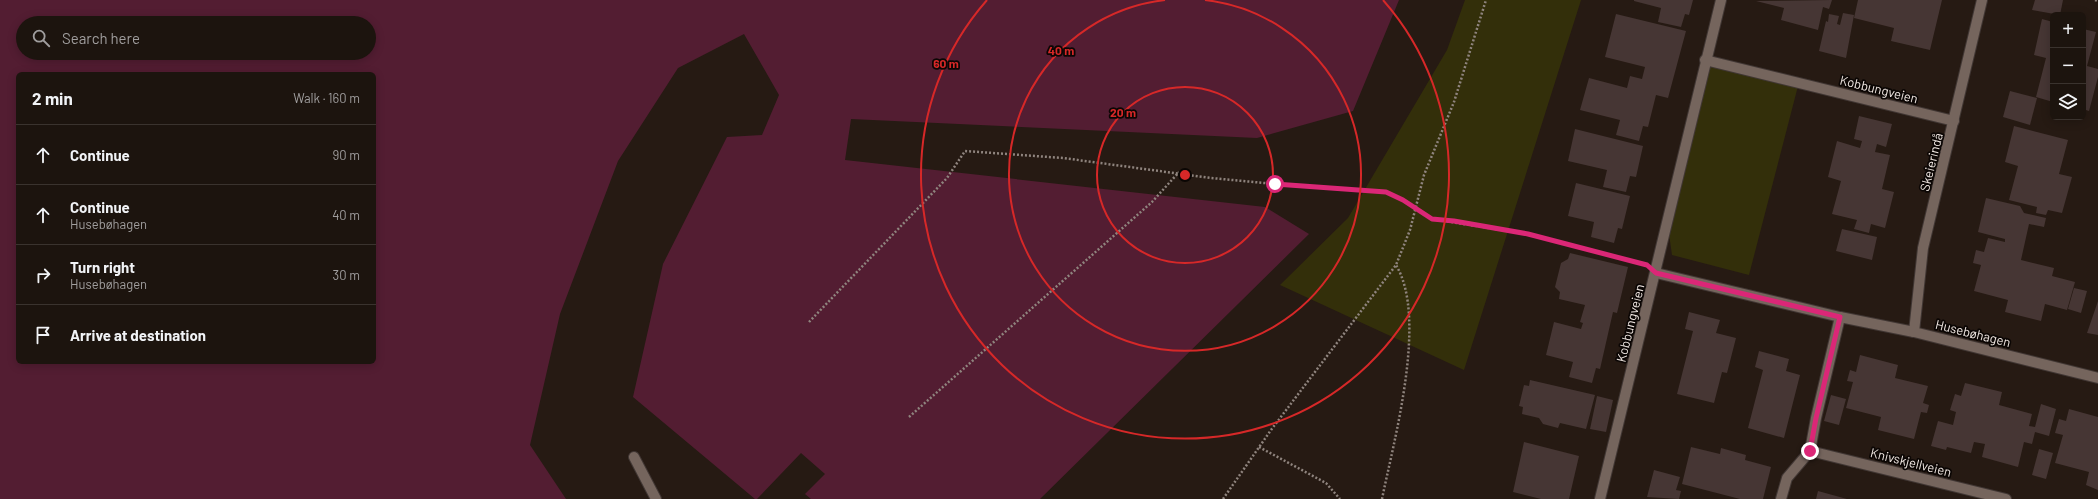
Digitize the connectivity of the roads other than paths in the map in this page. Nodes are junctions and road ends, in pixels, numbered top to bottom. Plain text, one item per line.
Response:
1 (1721, 0) edge
2 (1982, 0) edge
3 (1705, 60) junction
4 (1954, 121) junction
5 (1656, 273) junction
6 (1840, 317) junction
7 (1914, 332) junction
8 (2098, 378) edge
9 (1810, 451) junction
10 (634, 457) dead end
11 (656, 499) edge
12 (1600, 499) edge
13 (1781, 499) edge
14 (2006, 499) edge

1 - 3 street, Kobbungveien
2 - 4 street, Skeierindå
3 - 4 street, Kobbungveien
3 - 5 street, Kobbungveien
4 - 7 street, Skeierindå
5 - 6 street, Husebøhagen
5 - 12 street, Kobbungveien
6 - 7 street, Husebøhagen
6 - 9 street
7 - 8 street, Husebøhagen
9 - 13 street
9 - 14 street, Knivskjellveien
10 - 11 street

